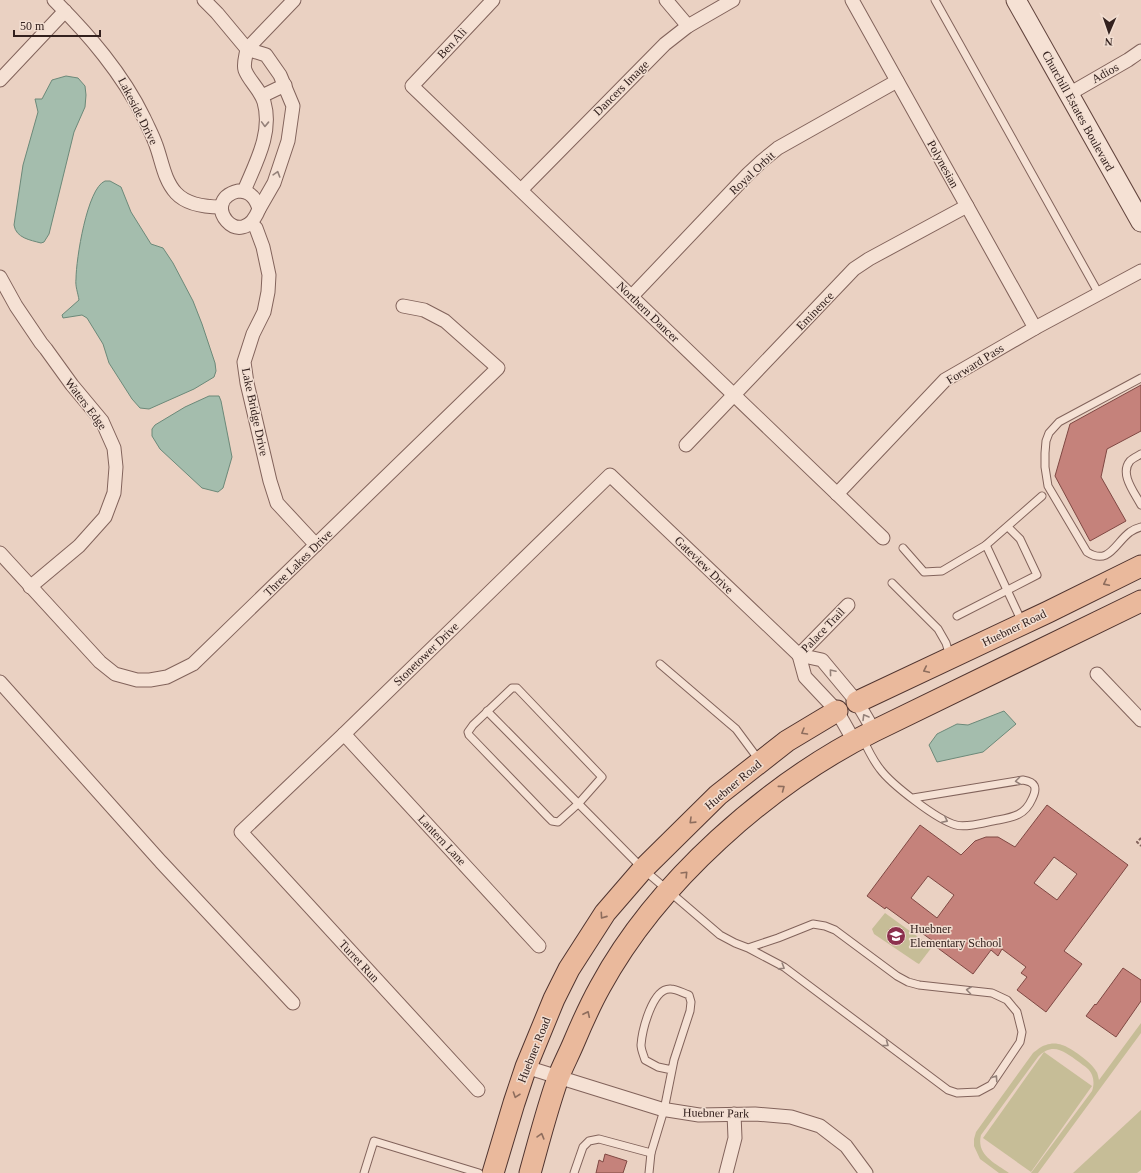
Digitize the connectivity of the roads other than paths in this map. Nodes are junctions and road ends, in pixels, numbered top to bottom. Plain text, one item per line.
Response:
1 (54, 0) edge
2 (204, 0) edge
3 (294, 0) edge
4 (493, 0) edge
5 (666, 0) edge
6 (733, 0) edge
7 (852, 0) edge
8 (935, 0) edge
9 (1016, 0) edge
10 (65, 11) junction
11 (688, 26) junction
12 (247, 49) junction
13 (1141, 51) edge
14 (0, 80) edge
15 (897, 81) junction
16 (286, 85) junction
17 (412, 86) joint
18 (1069, 94) junction
19 (262, 96) junction
20 (262, 146) junction
21 (284, 153) junction
22 (521, 190) junction
23 (244, 191) junction
24 (967, 206) junction
25 (221, 207) junction
26 (259, 209) junction
27 (1141, 222) edge
28 (252, 223) junction
29 (1141, 271) edge
30 (0, 277) edge
31 (1098, 294) junction
32 (632, 296) junction
33 (403, 306) dead end
34 (1035, 328) junction
35 (1141, 378) edge
36 (734, 395) junction
37 (686, 445) dead end
38 (1141, 454) edge
39 (610, 475) joint
40 (838, 494) junction
41 (1042, 496) dead end
42 (1141, 505) edge
43 (1008, 527) junction
44 (1141, 527) edge
45 (883, 538) dead end
46 (316, 545) junction
47 (986, 545) junction
48 (903, 548) dead end
49 (0, 553) edge
50 (1141, 566) edge
51 (892, 583) dead end
52 (30, 587) junction
53 (1007, 590) junction
54 (1141, 601) edge
55 (848, 605) dead end
56 (957, 616) dead end
57 (1022, 624) junction
58 (799, 655) junction
59 (951, 658) junction
60 (660, 664) dead end
61 (1097, 674) dead end
62 (0, 682) edge
63 (857, 702) junction
64 (488, 711) junction
65 (837, 711) junction
66 (1141, 720) edge
67 (344, 734) junction
68 (863, 736) junction
69 (761, 761) junction
70 (913, 798) junction
71 (579, 804) junction
72 (241, 832) joint
73 (643, 868) junction
74 (668, 891) junction
75 (539, 946) dead end
76 (748, 948) junction
77 (293, 1003) dead end
78 (526, 1067) junction
79 (672, 1070) junction
80 (559, 1077) junction
81 (478, 1090) dead end
82 (664, 1110) junction
83 (734, 1114) junction
84 (651, 1153) junction
85 (456, 1170) edge
86 (364, 1173) edge
87 (479, 1173) edge
88 (494, 1173) edge
89 (530, 1173) edge
90 (574, 1173) edge
91 (649, 1173) edge
92 (726, 1173) edge
93 (866, 1173) edge

1 - 10 street, Lakeside Drive
2 - 12 street
3 - 12 street
4 - 17 street, Ben Ali
5 - 11 street
6 - 11 street, Dancers Image
7 - 15 street, Polynesian
8 - 31 lane
9 - 18 street, Churchill Estates Boulevard
10 - 14 street
10 - 25 street, Lakeside Drive
11 - 22 street, Dancers Image
12 - 16 street
12 - 19 street
13 - 18 street, Adios
15 - 24 street, Polynesian
15 - 32 street, Royal Orbit
16 - 19 street
16 - 21 street
17 - 22 street, Northern Dancer
18 - 27 street, Churchill Estates Boulevard
19 -> 20 street
20 - 21 street
20 - 23 street
26 -> 21 street
22 - 32 street, Northern Dancer
23 - 25 street
23 - 26 street
24 - 34 street, Polynesian
24 - 36 street, Eminence
25 - 28 street
26 - 28 street
28 - 46 street, Lake Bridge Drive
29 - 31 street, Forward Pass
30 - 52 street, Waters Edge
31 - 34 street, Forward Pass
32 - 36 street, Northern Dancer
33 - 46 street, Three Lakes Drive
34 - 40 street, Forward Pass
35 - 44 lane
36 - 37 street, Eminence
36 - 40 street, Northern Dancer
38 - 42 lane
39 - 58 street, Gateview Drive
39 - 67 street, Stonetower Drive
40 - 45 street, Northern Dancer
41 - 43 lane
43 - 47 lane
43 - 53 lane
46 - 52 street, Three Lakes Drive
47 - 48 lane
47 - 53 lane
49 - 52 street, Three Lakes Drive
50 -> 57 main road, Huebner Road
51 - 59 lane
53 - 56 lane
53 - 57 lane
54 - 68 main road
55 - 58 street, Palace Trail
57 - 59 main road, Huebner Road
63 -> 58 street
58 - 65 street
59 -> 63 main road, Huebner Road
60 - 69 lane
61 - 66 street
62 - 77 street
63 - 65 street, Huebner Road
68 -> 63 street
64 - 71 lane
64 - 71 lane
64 - 71 lane
65 - 68 street
65 -> 69 main road, Huebner Road
67 - 72 street, Stonetower Drive
67 - 75 street, Lantern Lane
68 - 70 lane
74 -> 68 main road
69 -> 73 main road, Huebner Road
70 -> 70 lane
71 - 73 lane
72 - 81 street, Turret Run
73 - 74 lane
73 -> 78 main road, Huebner Road
74 - 76 lane
80 -> 74 main road
76 -> 76 lane
78 - 80 street, Huebner Park
78 -> 88 main road, Huebner Road
79 - 79 lane
79 - 82 lane
80 - 82 street, Huebner Park
89 -> 80 main road
82 - 83 street, Huebner Park
82 - 84 lane
83 - 92 street
83 - 93 street, Huebner Park
84 - 90 lane
84 - 91 lane
85 - 86 lane
85 - 87 lane

